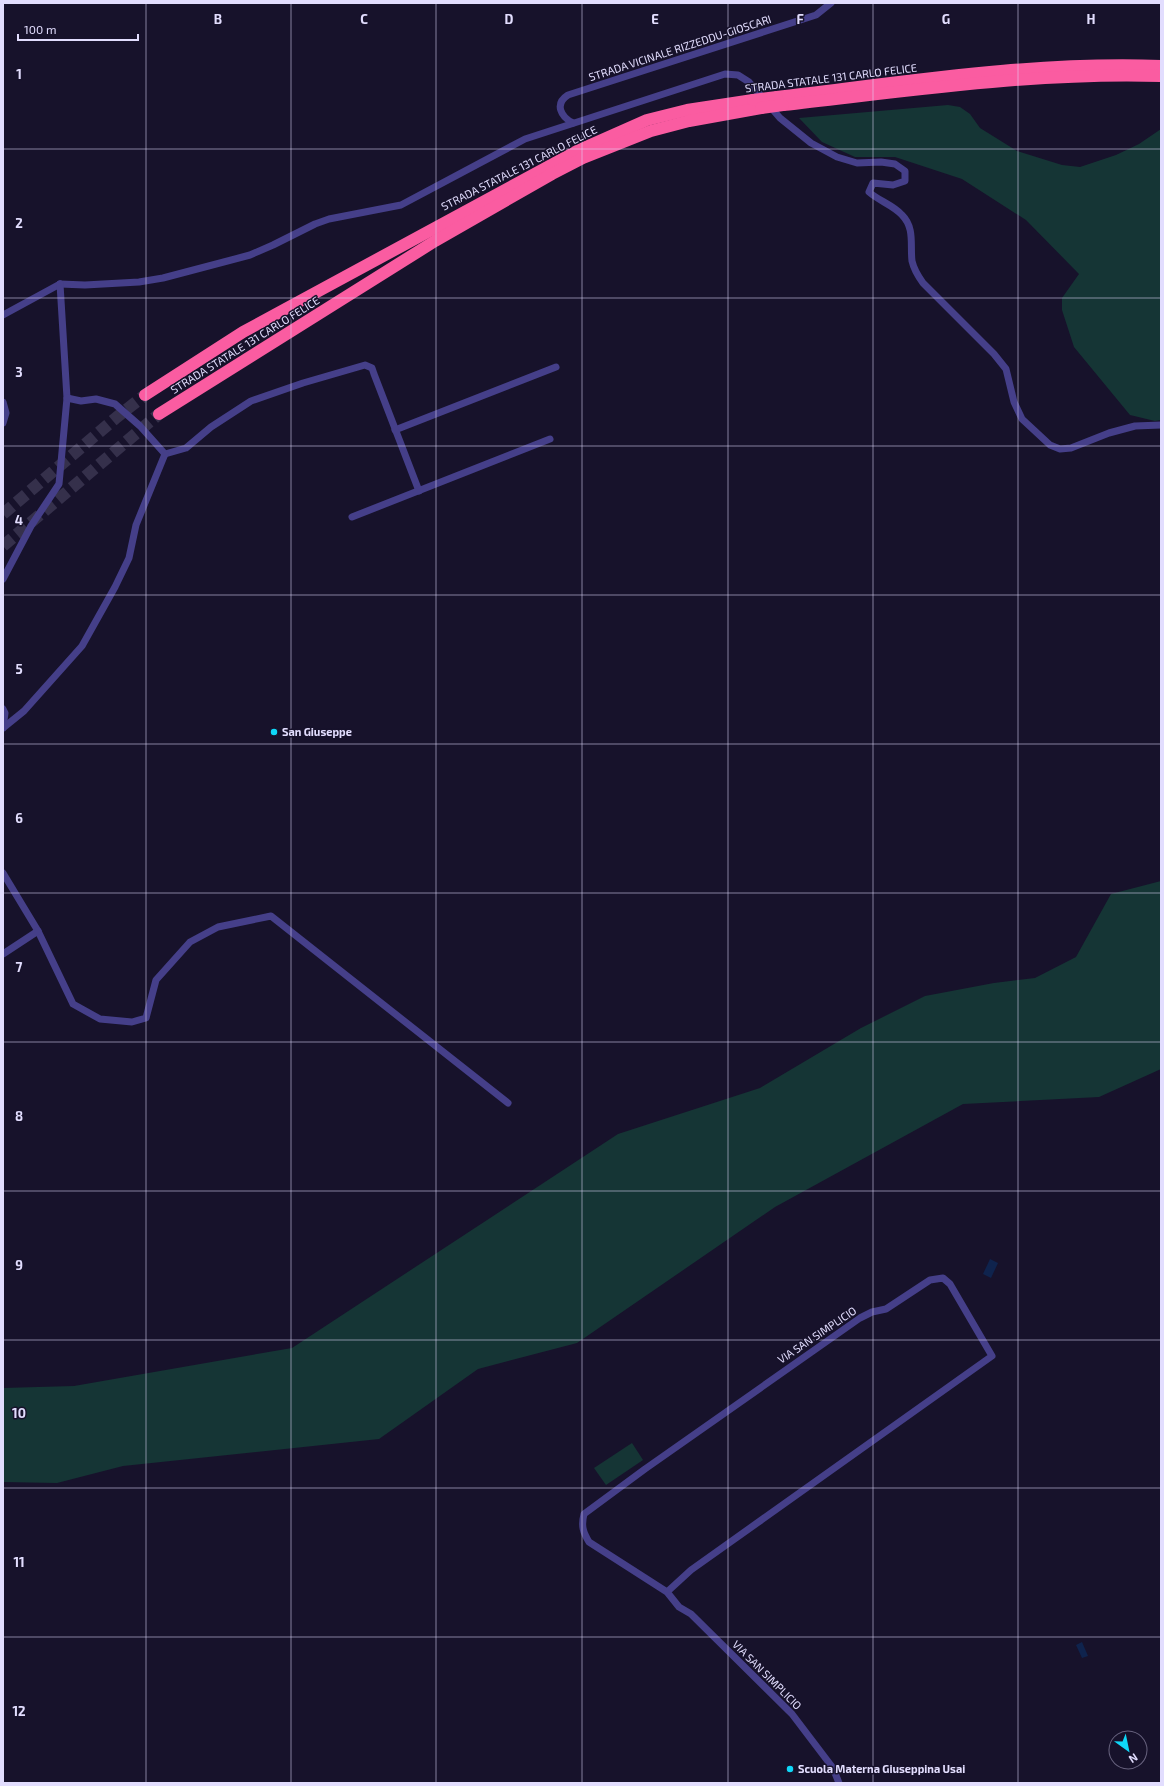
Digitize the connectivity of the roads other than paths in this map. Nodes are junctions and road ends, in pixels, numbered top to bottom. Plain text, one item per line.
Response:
1 (831, 3) edge
2 (1161, 66) edge
3 (1161, 76) edge
4 (780, 101) junction
5 (757, 104) junction
6 (573, 123) junction
7 (535, 172) junction
8 (552, 174) junction
9 (60, 284) junction
10 (3, 315) edge
11 (556, 367) dead end
12 (145, 396) tunnel mouth
13 (67, 398) junction
14 (3, 402) edge
15 (160, 414) tunnel mouth
16 (3, 423) edge
17 (1161, 425) edge
18 (395, 430) junction
19 (550, 439) dead end
20 (165, 454) junction
21 (419, 491) junction
22 (352, 517) dead end
23 (3, 579) edge
24 (3, 709) edge
25 (3, 728) edge
26 (3, 872) edge
27 (38, 931) junction
28 (3, 954) edge
29 (508, 1103) dead end
30 (667, 1592) junction
31 (839, 1783) edge

1 - 6 street, STRADA VICINALE RIZZEDDU-GIOSCARI
2 - 4 highway, STRADA STATALE 131 CARLO FELICE
3 - 4 highway, STRADA STATALE 131 CARLO FELICE
4 - 5 highway, STRADA STATALE 131 CARLO FELICE, bridge
5 - 7 highway, STRADA STATALE 131 CARLO FELICE
5 - 8 highway, STRADA STATALE 131 CARLO FELICE
6 - 9 street
6 - 17 street
7 - 8 highway
7 - 12 highway, STRADA STATALE 131 CARLO FELICE
8 - 15 highway, STRADA STATALE 131 CARLO FELICE
9 - 10 street
9 - 13 street
11 - 18 street
13 - 20 street
13 - 23 street
14 - 16 street
18 - 20 street
18 - 21 street
19 - 21 street
20 - 25 street
21 - 22 street
24 - 25 street
26 - 27 street
27 - 28 street
27 - 29 street
30 - 30 street, VIA SAN SIMPLICIO
30 - 31 street, VIA SAN SIMPLICIO

